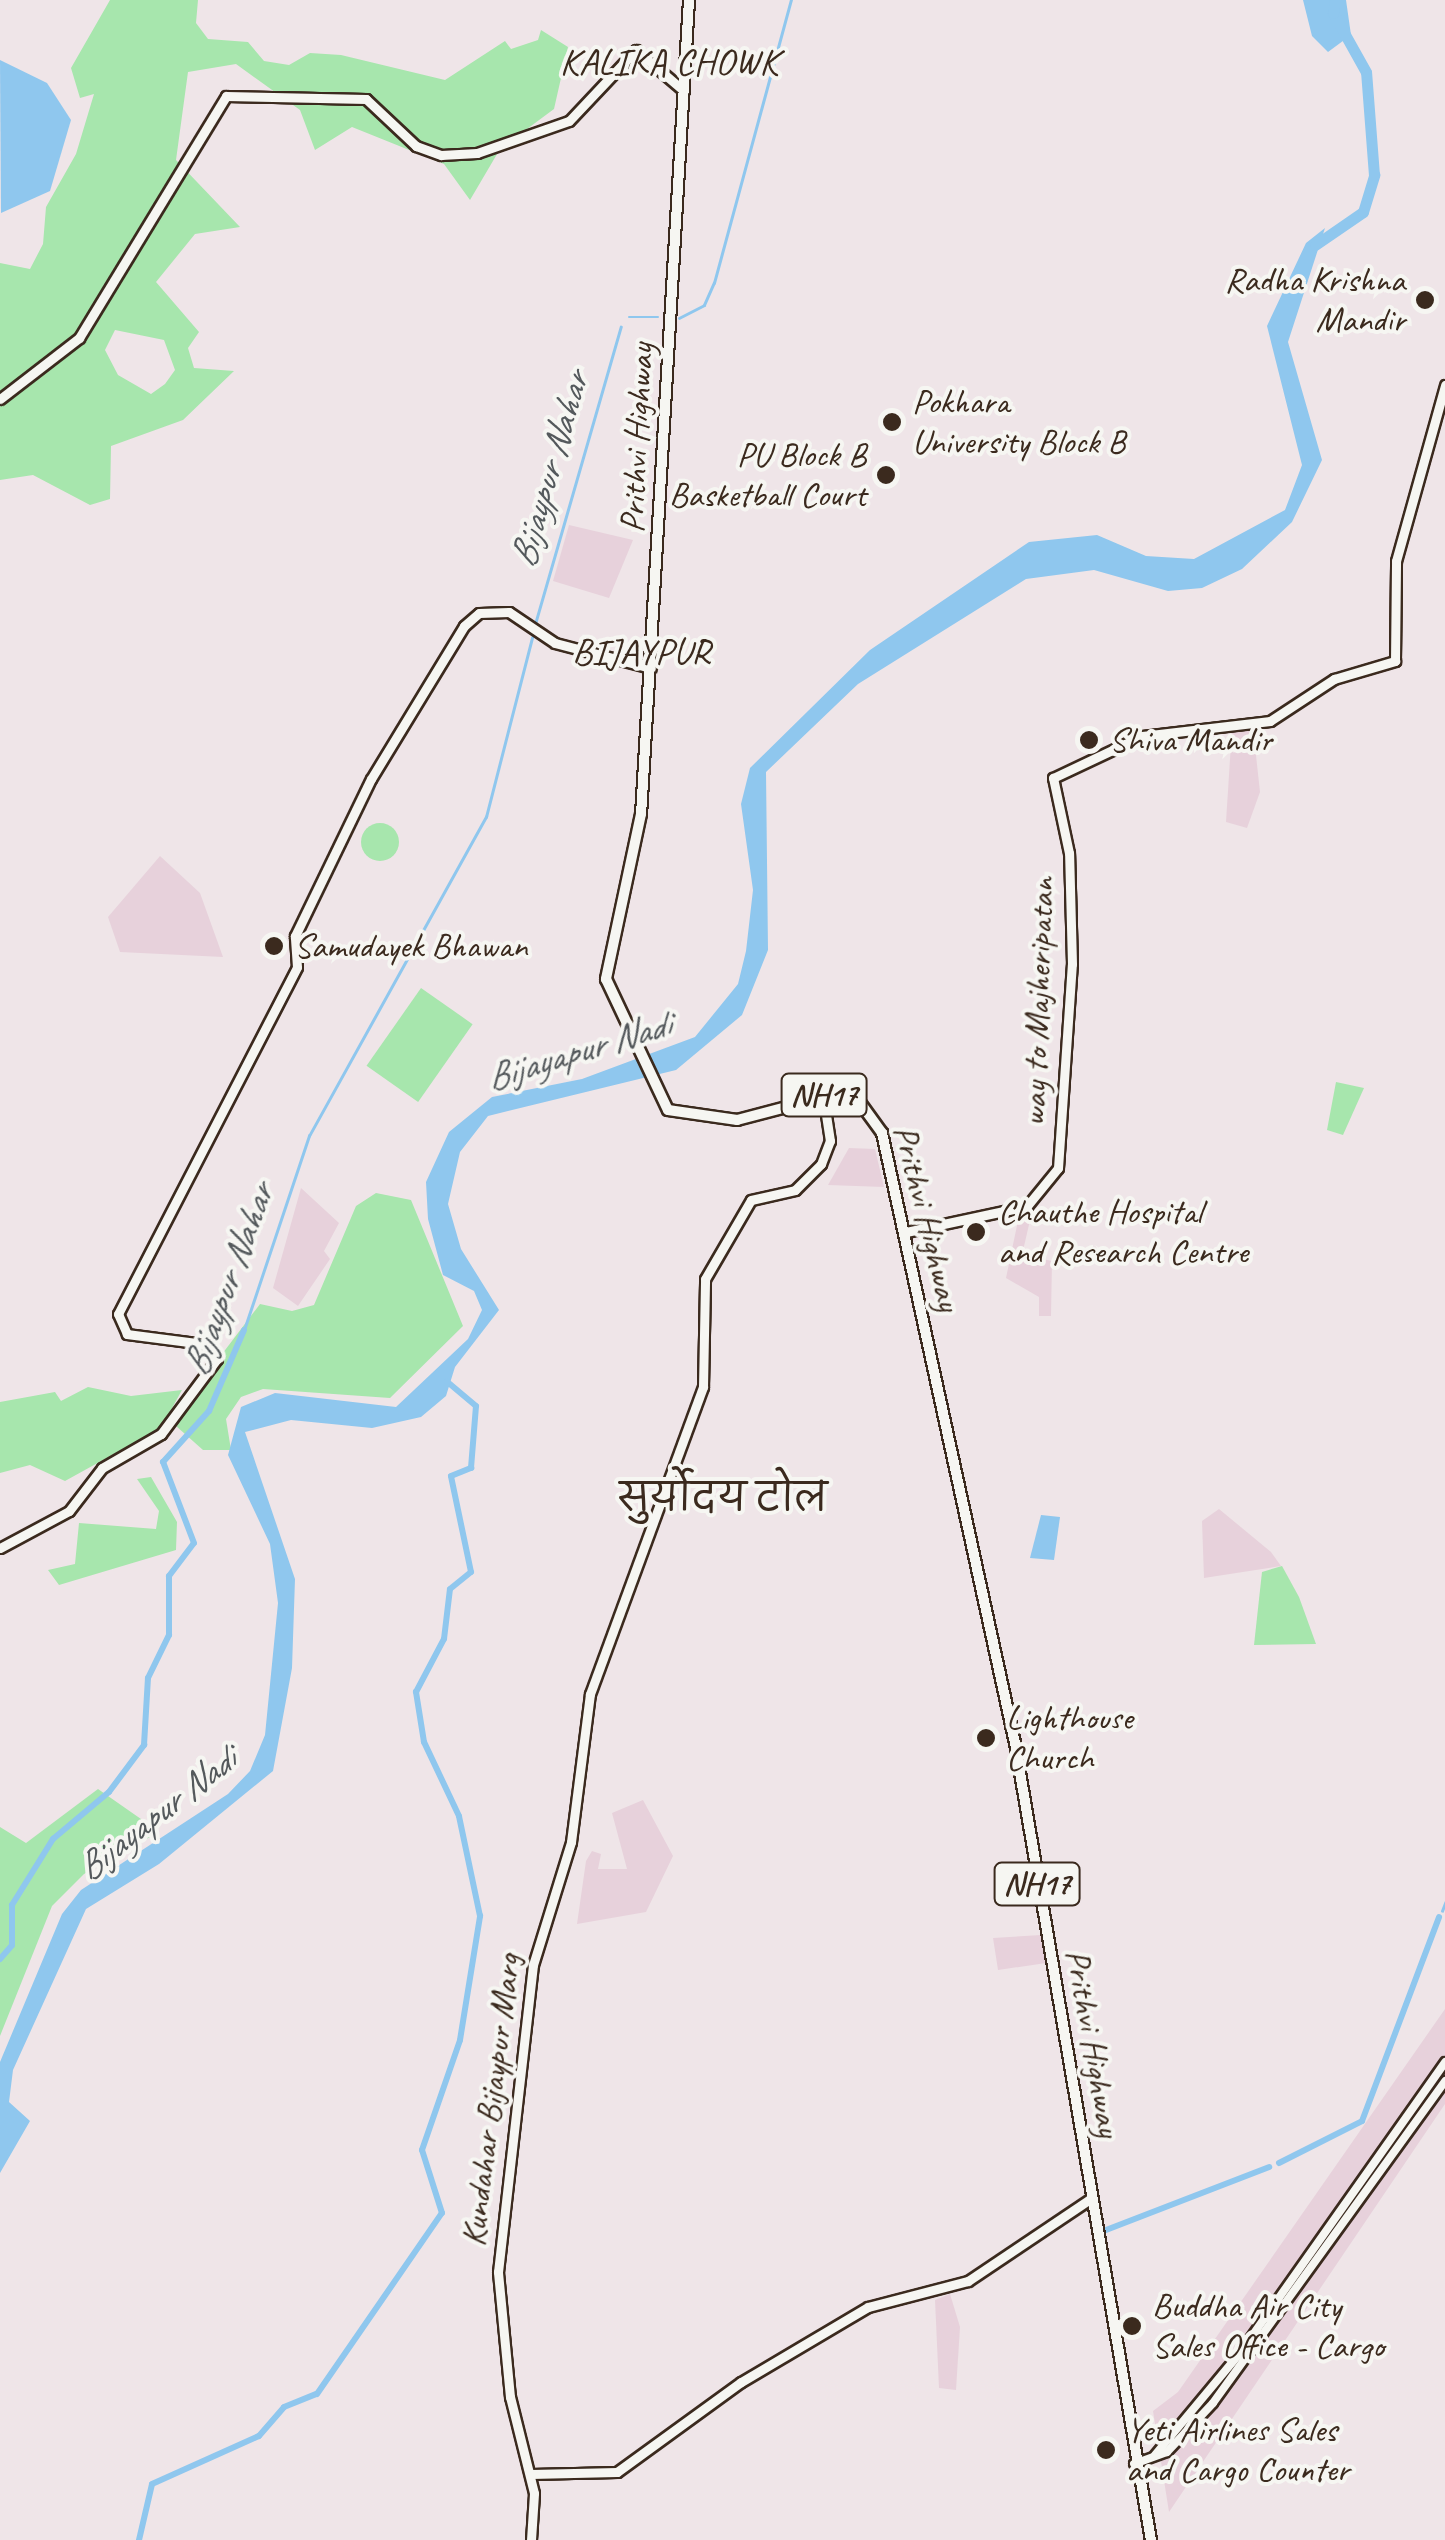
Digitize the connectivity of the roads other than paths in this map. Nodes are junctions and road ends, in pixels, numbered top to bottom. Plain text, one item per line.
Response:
1 (689, 0) edge
2 (684, 90) junction
3 (1445, 385) edge
4 (0, 399) edge
5 (651, 668) junction
6 (824, 1095) junction
7 (906, 1232) junction
8 (0, 1548) edge
9 (1445, 2062) edge
10 (1445, 2081) edge
11 (1090, 2199) junction
12 (1148, 2461) junction
13 (1134, 2464) junction
14 (530, 2474) junction
15 (532, 2540) edge
16 (1151, 2540) edge

1 - 2 highway, Prithvi Highway / NH17
2 - 4 main road
2 - 5 highway, Prithvi Highway / NH17
3 - 7 main road, way to Majheripatan
5 - 6 highway, Prithvi Highway / NH17
5 - 8 main road
6 - 7 highway, Prithvi Highway / NH17
6 - 14 main road, Kundahar Bijaypur Marg
7 - 11 highway, Prithvi Highway / NH17
9 - 12 street
10 - 12 street
11 - 13 highway, Prithvi Highway / NH17
11 - 14 main road
12 - 13 street
13 - 16 highway, Prithvi Highway / NH17
14 - 15 main road, Kundahar Bijaypur Marg

